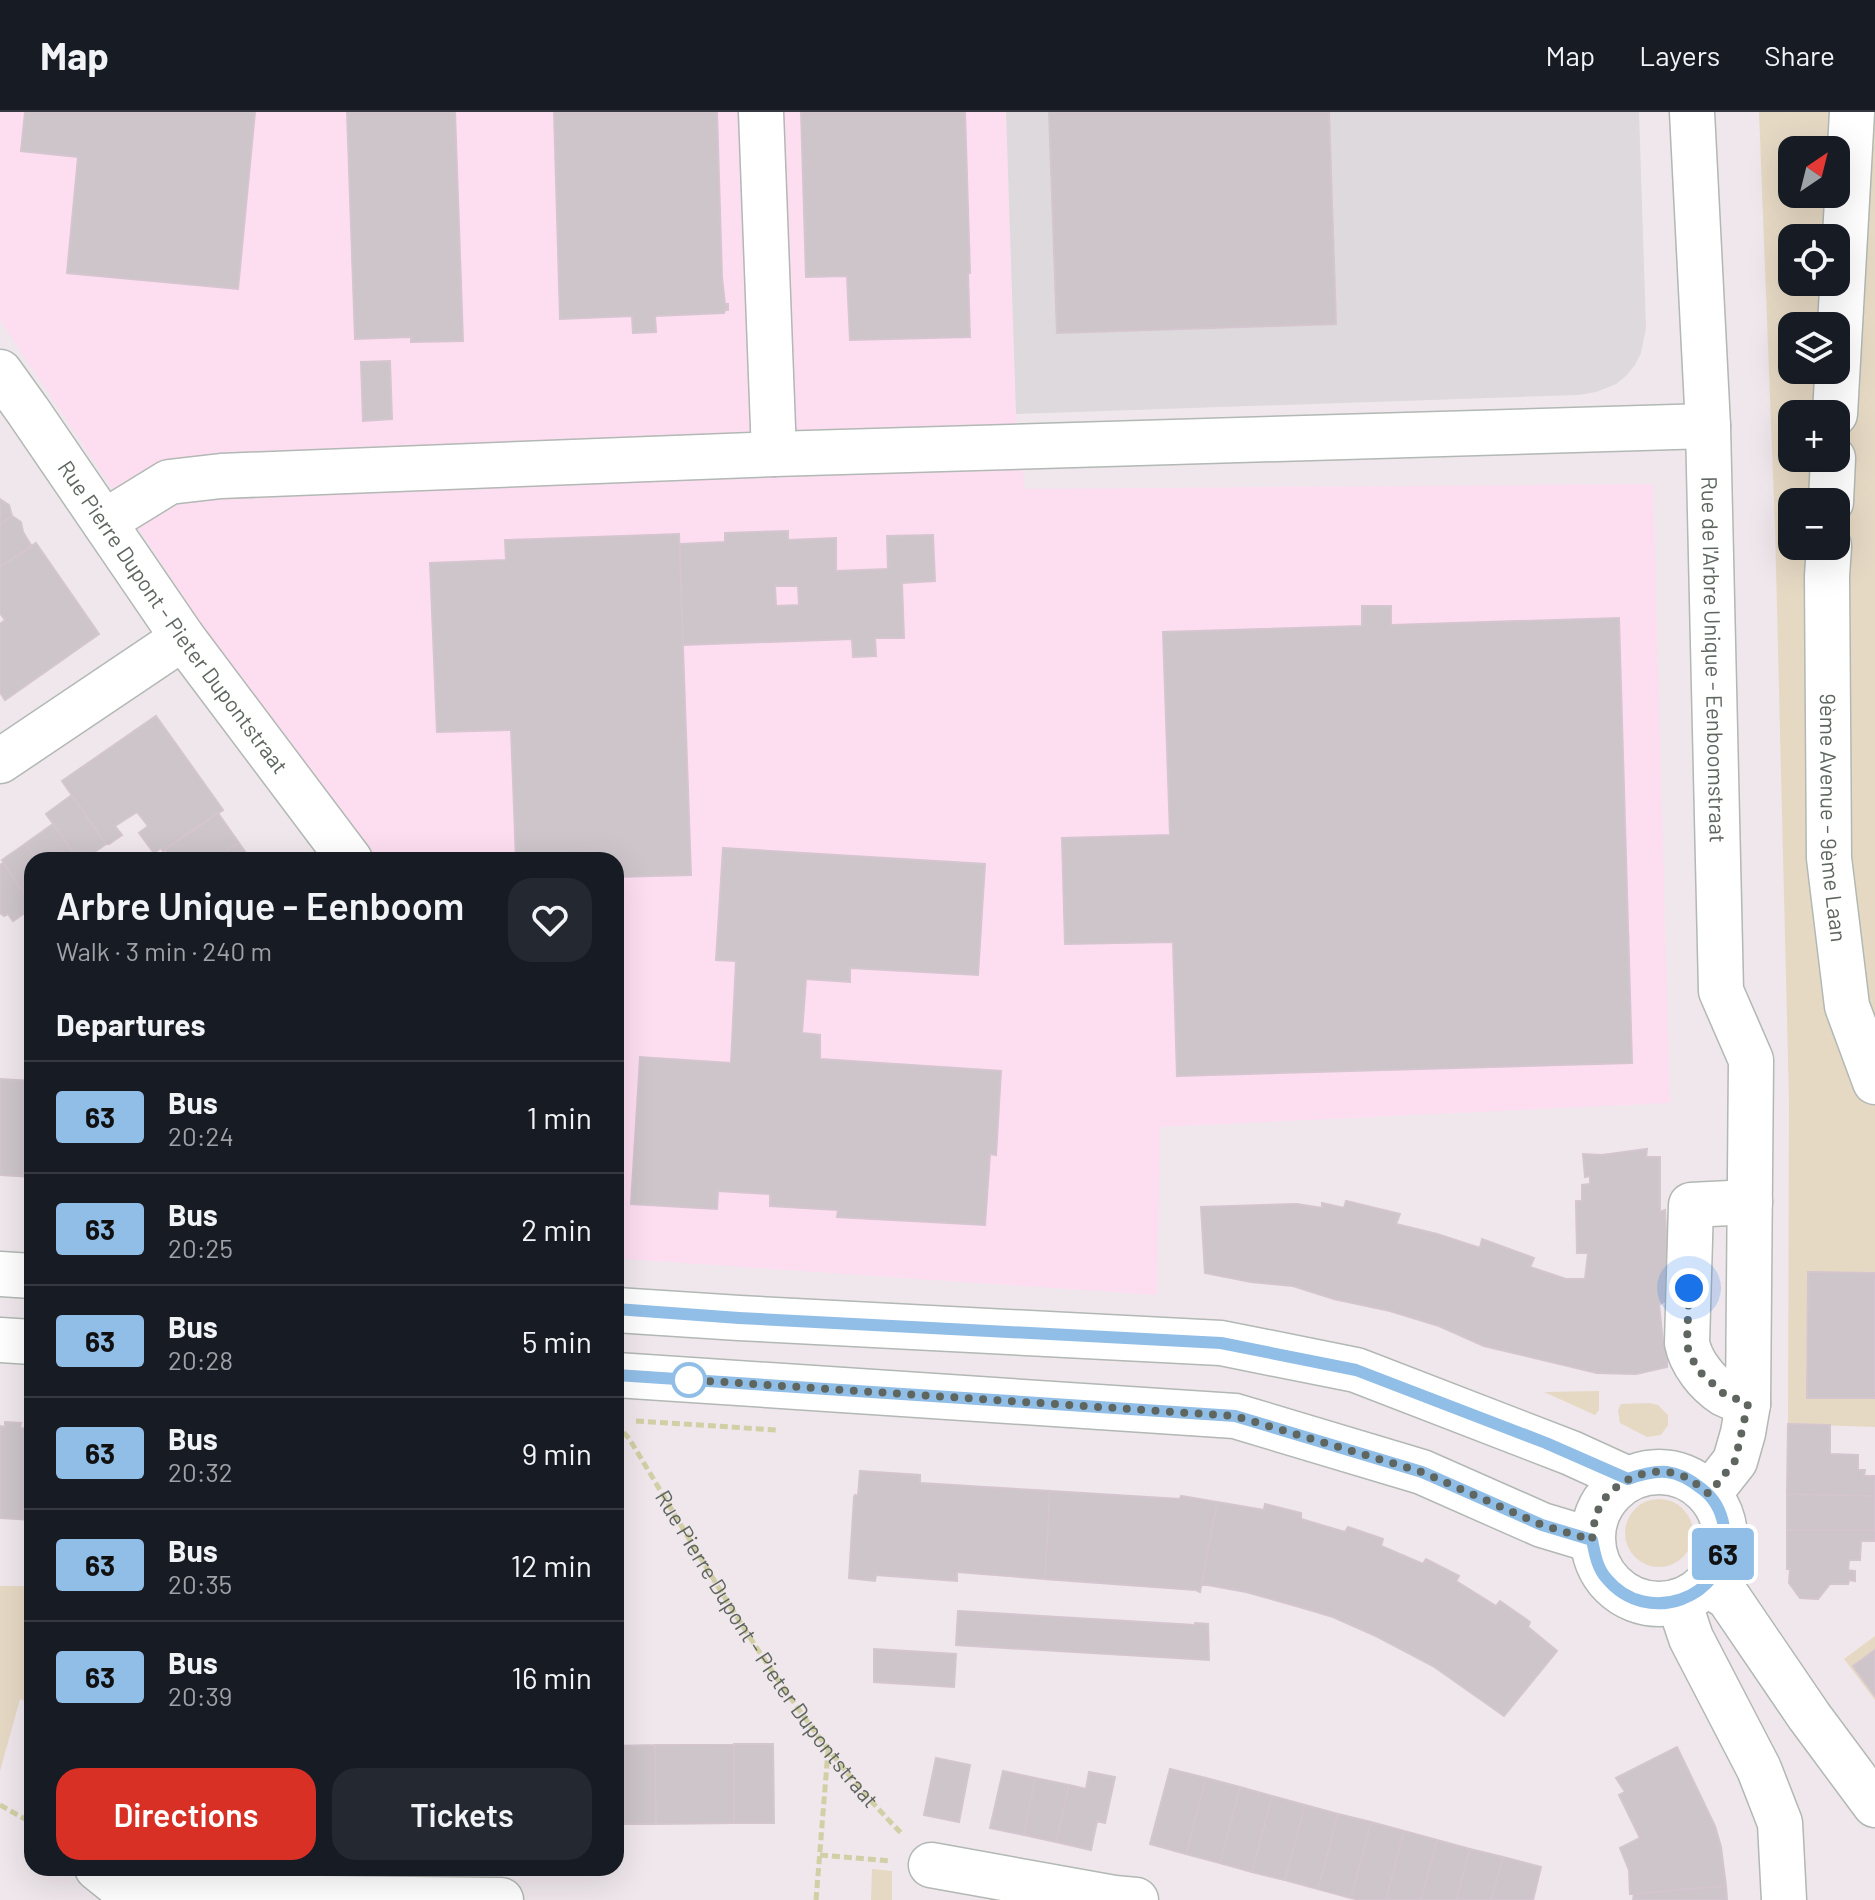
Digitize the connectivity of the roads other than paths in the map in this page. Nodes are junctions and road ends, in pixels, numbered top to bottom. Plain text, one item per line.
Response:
1 (761, 112) edge
2 (1692, 112) edge
3 (1852, 112) edge
4 (0, 372) edge
5 (1836, 400) edge
6 (1708, 426) junction
7 (774, 454) junction
8 (104, 522) junction
9 (1828, 560) edge
10 (183, 638) junction
11 (0, 761) edge
12 (344, 852) edge
13 (1875, 1082) edge
14 (1750, 1202) junction
15 (0, 1274) edge
16 (24, 1276) edge
17 (624, 1311) edge
18 (0, 1340) edge
19 (24, 1342) edge
20 (624, 1376) edge
21 (1748, 1404) junction
22 (1628, 1479) junction
23 (1709, 1494) junction
24 (1592, 1540) junction
25 (1693, 1593) junction
26 (1875, 1805) edge
27 (107, 1876) edge
28 (943, 1882) edge
29 (501, 1900) edge
30 (1136, 1900) edge
31 (1784, 1900) edge

1 - 7 street
2 - 6 street, Rue de l'Arbre Unique - Eenboomstraat
3 - 5 street
4 - 8 street, Rue Pierre Dupont - Pieter Dupontstraat
6 - 7 street
6 - 14 street, Rue de l'Arbre Unique - Eenboomstraat
7 - 8 street
8 - 10 street, Rue Pierre Dupont - Pieter Dupontstraat
9 - 13 street, 9ème Avenue - 9ème Laan
10 - 11 street
10 - 12 street, Rue Pierre Dupont - Pieter Dupontstraat
14 - 21 street, Rue de l'Arbre Unique - Eenboomstraat
14 - 21 street
15 - 16 street
17 - 22 street
18 - 19 street
20 - 24 street
21 - 23 street, Rue de l'Arbre Unique - Eenboomstraat
22 - 23 street
22 - 24 street
23 - 25 street
24 - 25 street
25 - 26 street
25 - 31 street
27 - 29 street
28 - 30 street

